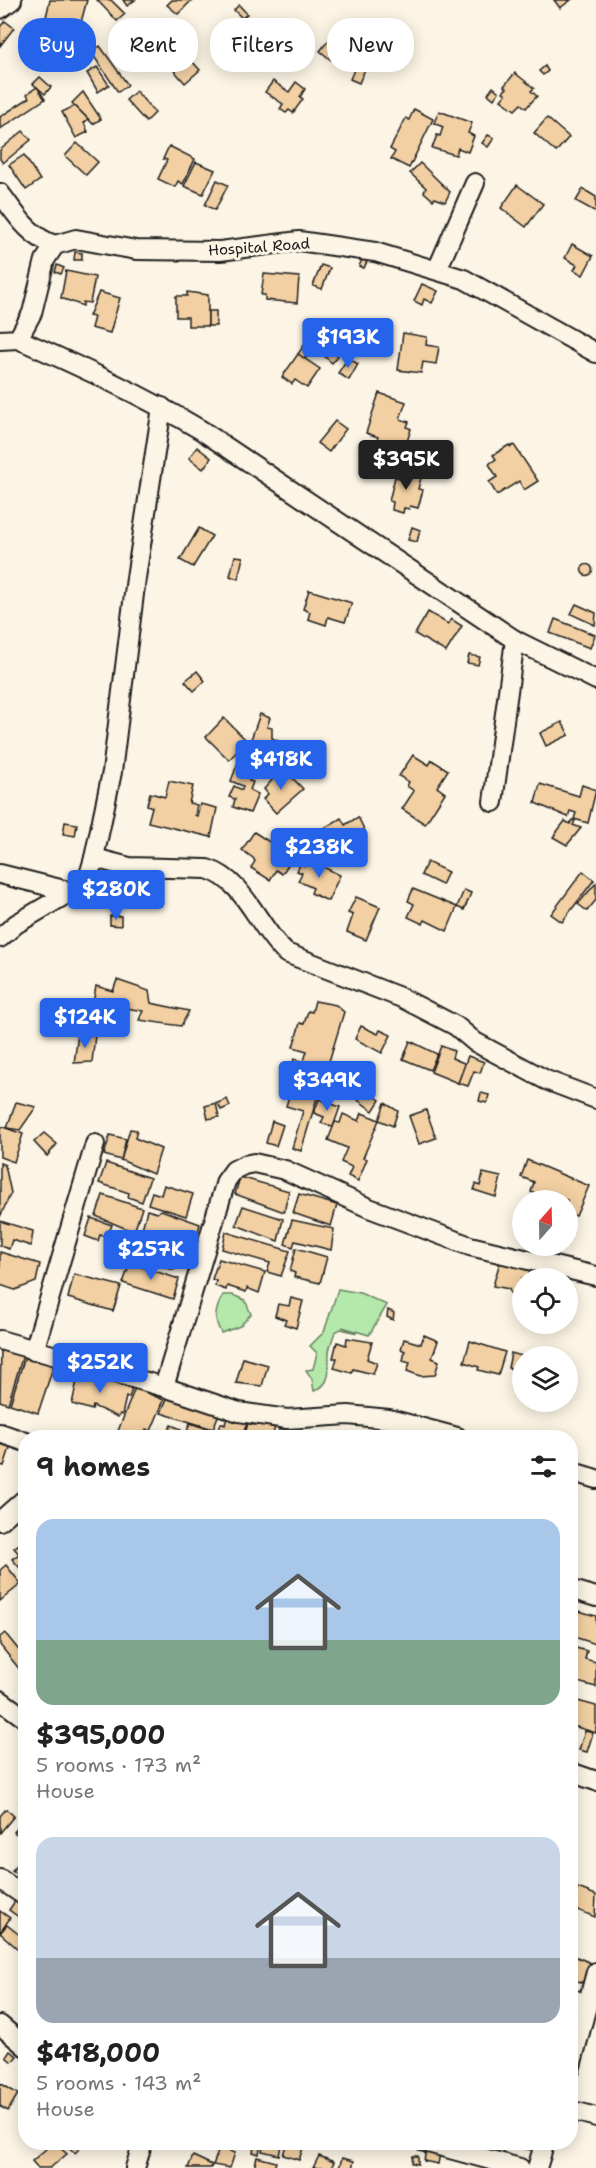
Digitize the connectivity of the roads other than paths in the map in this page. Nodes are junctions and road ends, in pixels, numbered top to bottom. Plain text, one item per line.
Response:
1 (12, 0) edge
2 (0, 9) edge
3 (475, 183) dead end
4 (0, 193) edge
5 (55, 245) junction
6 (437, 270) junction
7 (9, 339) edge
8 (596, 353) edge
9 (162, 407) junction
10 (514, 640) junction
11 (596, 680) edge
12 (493, 802) dead end
13 (94, 858) junction
14 (0, 874) edge
15 (72, 892) junction
16 (0, 938) edge
17 (596, 1099) edge
18 (94, 1144) dead end
19 (596, 1276) edge
20 (0, 1340) edge
21 (34, 1351) junction
22 (164, 1387) junction
23 (430, 1430) edge
24 (0, 1432) edge
25 (18, 1439) edge
26 (578, 1473) edge
27 (596, 1479) edge
28 (18, 1509) edge
29 (0, 1521) edge
30 (578, 1591) edge
31 (596, 1597) edge
32 (0, 1701) edge
33 (18, 1713) edge
34 (578, 1774) edge
35 (596, 1780) edge
36 (0, 1879) edge
37 (18, 1891) edge
38 (596, 1972) edge
39 (579, 2001) edge
40 (0, 2025) edge
41 (18, 2040) edge
42 (578, 2112) edge
43 (596, 2118) edge
44 (141, 2150) edge
45 (454, 2150) edge
46 (543, 2150) edge
47 (135, 2168) edge
48 (520, 2168) edge
49 (537, 2168) edge

1 - 2 street
3 - 6 street
4 - 5 street
5 - 6 street, Hospital Road
5 - 7 street
6 - 8 street, Hospital Road
7 - 9 street
9 - 10 street
9 - 13 street
10 - 11 street
10 - 12 street
13 - 15 street
13 - 17 street
14 - 15 street
15 - 16 street
18 - 21 street
19 - 22 street
20 - 21 street
21 - 22 street
22 - 23 street
24 - 25 street
26 - 27 street
28 - 29 street
30 - 31 street
32 - 33 street
34 - 35 street
36 - 37 street
38 - 39 street
40 - 41 street
42 - 43 street
44 - 47 street
45 - 48 street
46 - 49 street

